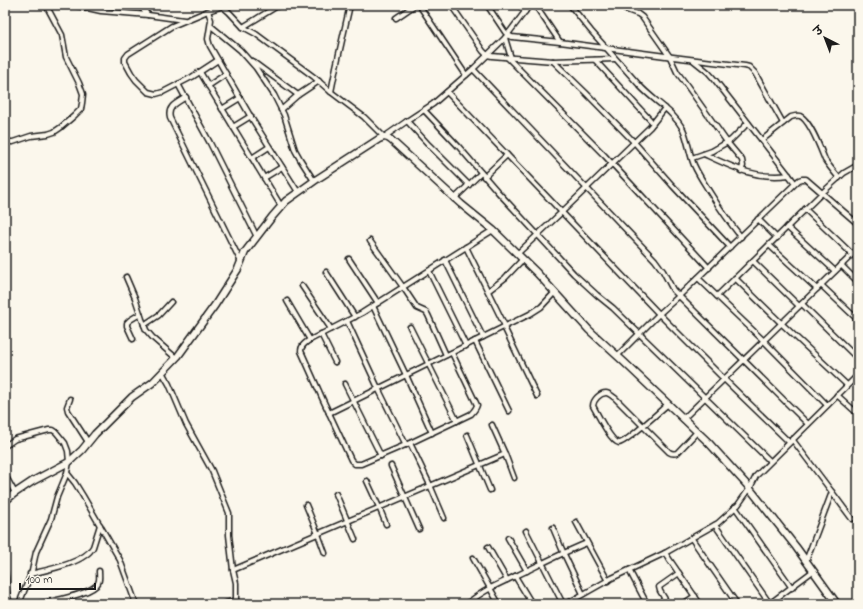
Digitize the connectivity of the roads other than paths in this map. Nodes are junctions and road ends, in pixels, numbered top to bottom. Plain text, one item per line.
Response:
1 (46, 5) edge
2 (76, 5) edge
3 (139, 5) edge
4 (151, 5) edge
5 (223, 5) edge
6 (279, 5) edge
7 (350, 5) edge
8 (414, 5) edge
9 (419, 5) edge
10 (451, 5) edge
11 (487, 5) edge
12 (520, 5) edge
13 (530, 5) edge
14 (535, 5) edge
15 (570, 5) edge
16 (619, 5) edge
17 (208, 11) junction
18 (525, 12) junction
19 (146, 13) junction
20 (396, 18) dead end
21 (185, 20) junction
22 (211, 26) junction
23 (243, 26) junction
24 (507, 37) junction
25 (560, 42) junction
26 (607, 49) junction
27 (487, 55) junction
28 (248, 57) junction
29 (670, 57) junction
30 (509, 58) junction
31 (615, 59) junction
32 (218, 60) junction
33 (595, 60) junction
34 (693, 60) junction
35 (553, 61) junction
36 (473, 69) junction
37 (200, 72) junction
38 (226, 74) junction
39 (466, 75) junction
40 (319, 81) junction
41 (178, 84) junction
42 (208, 86) junction
43 (331, 92) junction
44 (447, 92) junction
45 (298, 95) junction
46 (186, 97) junction
47 (240, 98) junction
48 (665, 108) junction
49 (222, 109) junction
50 (281, 110) junction
51 (424, 110) junction
52 (251, 116) junction
53 (407, 121) junction
54 (653, 123) junction
55 (748, 123) junction
56 (783, 123) junction
57 (233, 127) junction
58 (384, 137) junction
59 (762, 140) junction
60 (5, 142) edge
61 (634, 142) junction
62 (727, 142) junction
63 (270, 147) junction
64 (704, 154) junction
65 (507, 155) junction
66 (252, 158) junction
67 (692, 158) junction
68 (612, 164) junction
69 (858, 165) edge
70 (282, 167) junction
71 (741, 170) junction
72 (481, 173) junction
73 (789, 176) junction
74 (484, 177) junction
75 (264, 178) junction
76 (838, 178) junction
77 (314, 181) junction
78 (795, 183) junction
79 (469, 185) junction
80 (586, 188) junction
81 (298, 192) junction
82 (822, 193) junction
83 (454, 199) junction
84 (281, 206) junction
85 (805, 209) junction
86 (562, 212) junction
87 (758, 219) junction
88 (858, 224) edge
89 (787, 227) junction
90 (493, 230) junction
91 (537, 235) junction
92 (257, 237) junction
93 (741, 237) junction
94 (777, 238) junction
95 (370, 241) dead end
96 (769, 245) junction
97 (466, 247) junction
98 (730, 247) junction
99 (858, 249) edge
100 (518, 254) junction
101 (852, 254) junction
102 (349, 259) dead end
103 (523, 259) junction
104 (445, 260) junction
105 (753, 261) junction
106 (241, 262) junction
107 (841, 266) junction
108 (709, 268) junction
109 (429, 271) junction
110 (835, 271) junction
111 (326, 272) dead end
112 (126, 277) dead end
113 (698, 278) junction
114 (735, 278) junction
115 (858, 282) edge
116 (822, 285) junction
117 (302, 286) dead end
118 (403, 287) junction
119 (817, 289) junction
120 (488, 291) junction
121 (554, 292) junction
122 (679, 296) junction
123 (717, 296) junction
124 (287, 301) dead end
125 (171, 302) dead end
126 (378, 303) junction
127 (801, 305) junction
128 (373, 306) junction
129 (140, 314) junction
130 (659, 314) junction
131 (355, 316) junction
132 (858, 320) edge
133 (347, 321) junction
134 (782, 324) junction
135 (144, 325) junction
136 (410, 327) dead end
137 (505, 327) junction
138 (331, 329) junction
139 (321, 334) junction
140 (639, 334) junction
141 (483, 337) junction
142 (133, 339) dead end
143 (310, 340) junction
144 (475, 341) junction
145 (764, 341) junction
146 (466, 346) junction
147 (452, 353) junction
148 (446, 355) junction
149 (618, 356) junction
150 (176, 358) junction
151 (858, 359) edge
152 (744, 361) junction
153 (335, 362) dead end
154 (428, 364) junction
155 (162, 372) junction
156 (406, 375) junction
157 (858, 375) edge
158 (724, 379) junction
159 (345, 384) dead end
160 (847, 385) junction
161 (378, 388) junction
162 (837, 395) junction
163 (537, 396) dead end
164 (70, 398) dead end
165 (705, 398) junction
166 (353, 400) junction
167 (668, 404) junction
168 (827, 405) junction
169 (510, 411) dead end
170 (328, 413) junction
171 (858, 414) edge
172 (684, 419) junction
173 (457, 421) junction
174 (808, 424) junction
175 (492, 425) dead end
176 (643, 426) junction
177 (697, 432) junction
178 (432, 433) junction
179 (467, 435) dead end
180 (791, 441) junction
181 (88, 442) junction
182 (408, 444) junction
183 (5, 446) edge
184 (504, 454) junction
185 (380, 456) junction
186 (770, 461) junction
187 (69, 462) junction
188 (480, 464) junction
189 (391, 466) dead end
190 (68, 473) junction
191 (5, 475) edge
192 (514, 478) dead end
193 (367, 481) dead end
194 (430, 485) junction
195 (750, 488) junction
196 (490, 490) dead end
197 (832, 492) junction
198 (15, 493) junction
199 (336, 494) dead end
200 (404, 496) junction
201 (5, 501) edge
202 (306, 505) dead end
203 (379, 507) junction
204 (735, 507) junction
205 (444, 518) dead end
206 (852, 519) dead end
207 (348, 521) junction
208 (576, 522) dead end
209 (386, 524) dead end
210 (100, 525) junction
211 (715, 525) junction
212 (553, 528) dead end
213 (419, 529) dead end
214 (526, 531) dead end
215 (318, 534) junction
216 (508, 538) dead end
217 (356, 539) dead end
218 (692, 539) junction
219 (588, 543) junction
220 (488, 547) dead end
221 (325, 553) dead end
222 (665, 553) junction
223 (564, 554) junction
224 (473, 558) dead end
225 (806, 561) junction
226 (543, 563) junction
227 (232, 570) junction
228 (629, 570) junction
229 (99, 571) dead end
230 (527, 571) junction
231 (813, 571) junction
232 (5, 572) edge
233 (679, 573) junction
234 (30, 574) junction
235 (515, 576) junction
236 (507, 580) junction
237 (608, 580) junction
238 (490, 588) junction
239 (792, 588) junction
240 (583, 594) junction
241 (695, 596) junction
242 (236, 602) edge
243 (11, 604) edge
244 (19, 604) edge
245 (36, 604) edge
246 (136, 604) edge
247 (223, 604) edge
248 (467, 604) edge
249 (499, 604) edge
250 (532, 604) edge
251 (565, 604) edge
252 (647, 604) edge
253 (668, 604) edge
254 (684, 604) edge
255 (700, 604) edge
256 (737, 604) edge
257 (769, 604) edge
258 (837, 604) edge

1 - 60 street
2 - 19 street
3 - 19 street
4 - 19 street
5 - 17 street
5 - 23 street
6 - 23 street
7 - 43 street
8 - 20 street
9 - 39 street
10 - 27 street
11 - 24 street
12 - 18 street
13 - 18 street
14 - 25 street
15 - 26 street
16 - 29 street
17 - 21 street
17 - 22 street
18 - 24 street
19 - 21 street
21 - 41 street
22 - 28 street
22 - 32 street
23 - 40 street
24 - 25 street
24 - 27 street
24 - 30 street
25 - 26 street
26 - 29 street
26 - 31 street
27 - 30 street
27 - 36 street
28 - 45 street
28 - 50 street
29 - 34 street
29 - 62 street
30 - 35 street
30 - 68 street
31 - 33 street
31 - 48 street
32 - 37 street
32 - 38 street
33 - 35 street
33 - 54 street
34 - 55 street
34 - 56 street
35 - 61 street
36 - 39 street
36 - 80 street
37 - 41 street
37 - 42 street
38 - 42 street
38 - 47 street
39 - 44 street
40 - 43 street
40 - 45 street
41 - 46 street
42 - 49 street
43 - 58 street
44 - 51 street
44 - 65 street
45 - 50 street
46 - 92 street
46 - 106 street
47 - 49 street
47 - 52 street
48 - 54 street
48 - 67 street
49 - 57 street
50 - 77 street
51 - 53 street
51 - 72 street
52 - 57 street
52 - 63 street
53 - 58 street
53 - 79 street
54 - 61 street
55 - 59 street
55 - 62 street
56 - 59 street
56 - 76 street
57 - 66 street
58 - 77 street
58 - 83 street
59 - 73 street
61 - 68 street
61 - 98 street
62 - 64 street
62 - 71 street
63 - 66 street
63 - 70 street
64 - 67 street
64 - 71 street
65 - 74 street
65 - 86 street
66 - 75 street
67 - 93 street
68 - 80 street
68 - 108 street
69 - 76 street
70 - 75 street
70 - 81 street
71 - 73 street
72 - 74 street
72 - 79 street
73 - 78 street
74 - 91 street
75 - 84 street
76 - 82 street
77 - 81 street
78 - 82 street
78 - 87 street
79 - 83 street
80 - 86 street
80 - 122 street
81 - 84 street
82 - 85 street
82 - 88 street
83 - 90 street
84 - 92 street
85 - 89 street
85 - 101 street
86 - 91 street
86 - 130 street
87 - 93 street
87 - 94 street
89 - 94 street
89 - 110 street
90 - 97 street
90 - 100 street
91 - 100 street
91 - 140 street
92 - 106 street
93 - 98 street
94 - 96 street
95 - 118 street
96 - 105 street
96 - 119 street
97 - 104 street
97 - 120 street
98 - 108 street
99 - 101 street
100 - 103 street
101 - 107 street
102 - 126 street
103 - 120 street
103 - 121 street
104 - 109 street
104 - 141 street
105 - 114 street
105 - 127 street
106 - 150 street
107 - 110 street
107 - 115 street
108 - 113 street
109 - 118 street
109 - 146 street
110 - 116 street
111 - 131 street
112 - 129 street
113 - 122 street
113 - 123 street
114 - 123 street
114 - 134 street
116 - 119 street
116 - 132 street
117 - 138 street
118 - 126 street
118 - 148 street
119 - 127 street
120 - 137 street
121 - 137 street
121 - 149 street
122 - 130 street
122 - 152 street
123 - 145 street
124 - 143 street
125 - 135 street
126 - 128 street
127 - 134 street
127 - 151 street
128 - 131 street
128 - 156 street
129 - 135 street
129 - 142 street
130 - 140 street
130 - 158 street
131 - 133 street
133 - 138 street
133 - 161 street
134 - 145 street
134 - 160 street
135 - 150 street
136 - 154 street
137 - 141 street
137 - 163 street
138 - 139 street
139 - 143 street
139 - 153 street
140 - 149 street
140 - 165 street
141 - 144 street
143 - 170 street
144 - 146 street
144 - 169 street
145 - 152 street
145 - 168 street
146 - 147 street
147 - 148 street
147 - 173 street
148 - 154 street
149 - 167 street
150 - 155 street
152 - 158 street
152 - 174 street
154 - 156 street
154 - 173 street
155 - 181 street
155 - 227 street
156 - 161 street
156 - 178 street
157 - 160 street
158 - 165 street
158 - 180 street
159 - 166 street
160 - 162 street
161 - 166 street
161 - 182 street
162 - 168 street
162 - 171 street
164 - 181 street
165 - 172 street
165 - 186 street
166 - 170 street
166 - 185 street
167 - 172 street
167 - 176 street
168 - 174 street
170 - 185 street
172 - 177 street
173 - 178 street
174 - 180 street
175 - 184 street
176 - 176 street
176 - 177 street
177 - 195 street
178 - 182 street
179 - 188 street
180 - 186 street
180 - 197 street
181 - 187 street
182 - 185 street
182 - 194 street
183 - 187 street
184 - 188 street
184 - 192 street
186 - 195 street
187 - 190 street
187 - 198 street
188 - 194 street
188 - 196 street
189 - 200 street
190 - 210 street
190 - 234 street
191 - 198 street
193 - 203 street
194 - 200 street
194 - 205 street
195 - 204 street
195 - 225 street
197 - 206 street
197 - 225 street
198 - 201 street
199 - 207 street
200 - 203 street
200 - 213 street
202 - 215 street
203 - 207 street
203 - 209 street
204 - 211 street
204 - 239 street
207 - 215 street
207 - 217 street
208 - 219 street
210 - 234 street
210 - 246 street
211 - 218 street
211 - 257 street
212 - 223 street
214 - 226 street
215 - 221 street
215 - 227 street
216 - 230 street
218 - 222 street
218 - 256 street
219 - 223 street
219 - 237 street
220 - 236 street
222 - 228 street
222 - 233 street
223 - 226 street
223 - 240 street
224 - 238 street
225 - 231 street
226 - 230 street
226 - 251 street
227 - 242 street
228 - 237 street
228 - 252 street
229 - 245 street
230 - 235 street
231 - 239 street
231 - 258 street
232 - 243 street
233 - 241 street
233 - 253 street
234 - 244 street
235 - 236 street
235 - 250 street
236 - 238 street
237 - 240 street
238 - 248 street
238 - 249 street
239 - 257 street
240 - 251 street
241 - 254 street
241 - 255 street
242 - 247 street

